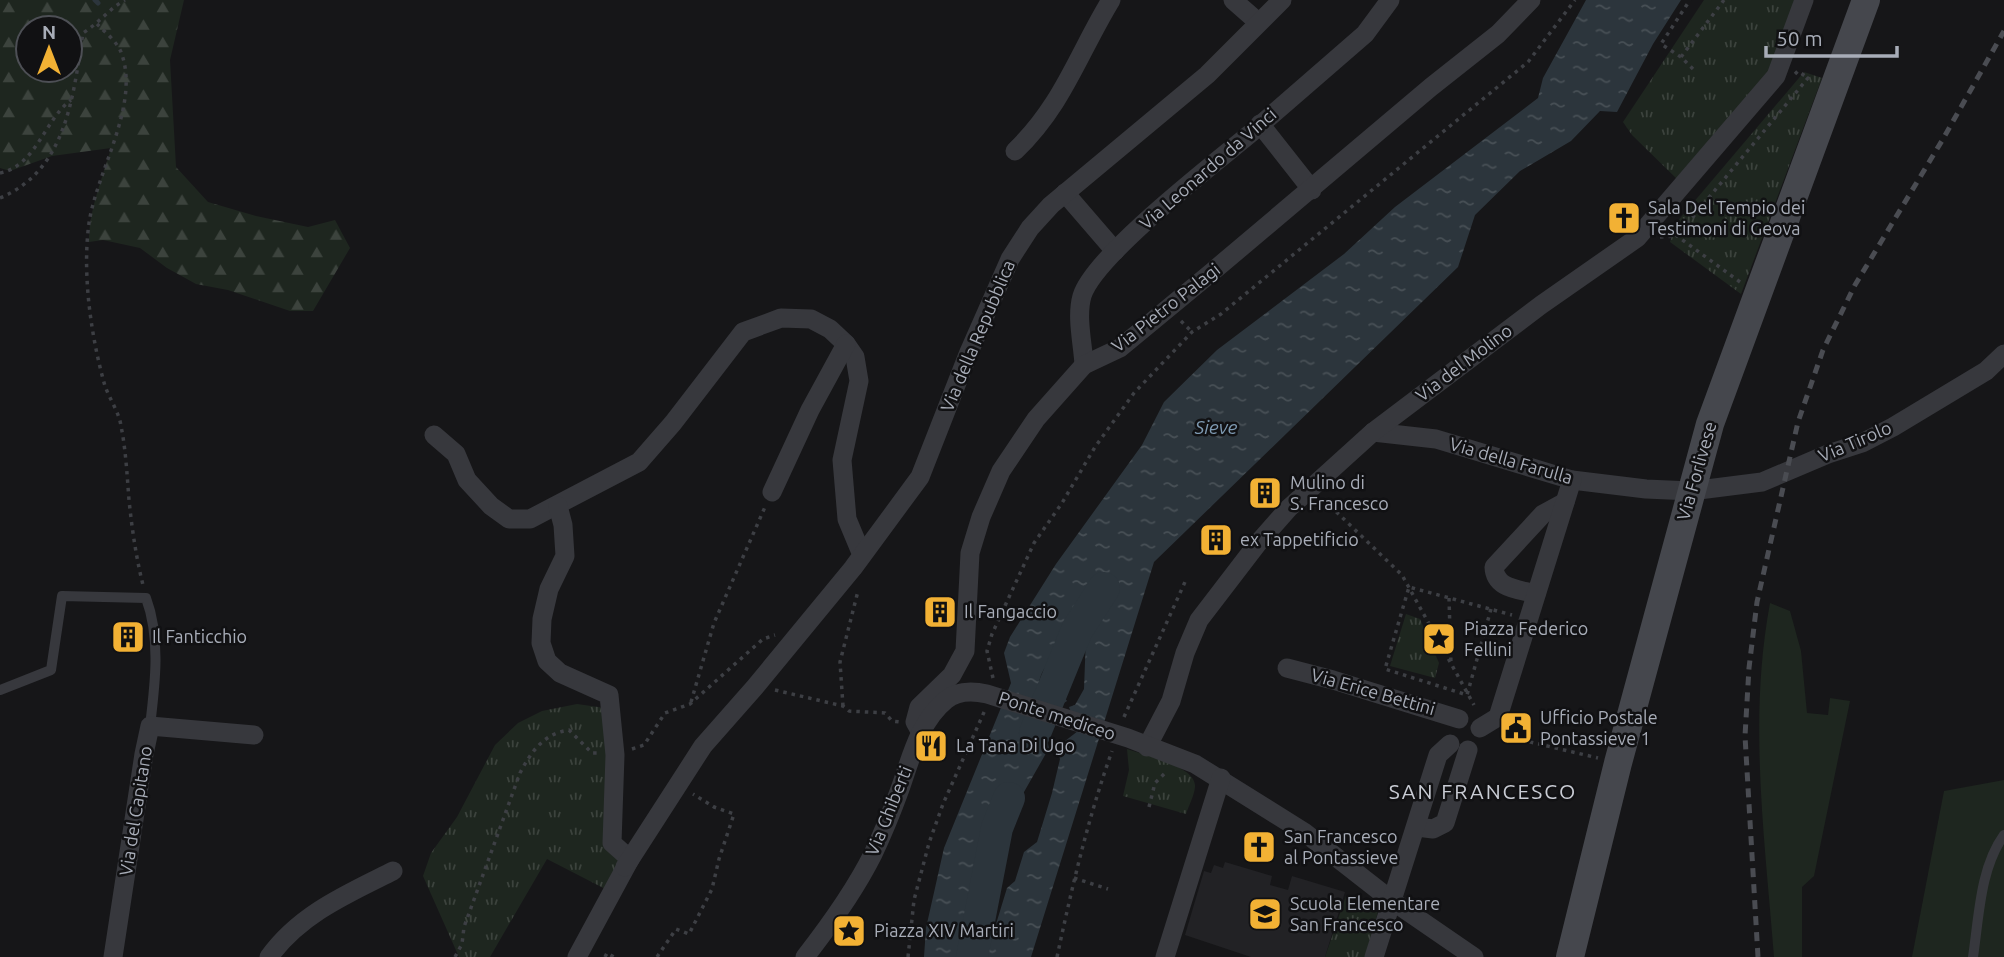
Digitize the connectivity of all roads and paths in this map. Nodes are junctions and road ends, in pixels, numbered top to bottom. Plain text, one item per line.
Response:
1 (125, 0) edge
2 (1111, 0) edge
3 (1233, 0) edge
4 (1282, 0) edge
5 (1390, 0) edge
6 (1531, 0) edge
7 (1575, 0) edge
8 (1690, 0) edge
9 (1724, 0) edge
10 (1804, 0) edge
11 (1866, 0) edge
12 (1258, 22) junction
13 (97, 24) junction
14 (1681, 57) junction
15 (1693, 69) dead end
16 (1834, 86) junction
17 (73, 99) junction
18 (1261, 124) junction
19 (1015, 151) dead end
20 (0, 173) edge
21 (1312, 190) junction
22 (1065, 193) junction
23 (0, 198) edge
24 (1115, 251) junction
25 (1745, 285) dead end
26 (846, 344) junction
27 (2004, 355) edge
28 (1084, 365) junction
29 (1373, 432) junction
30 (434, 435) dead end
31 (1572, 480) junction
32 (1690, 491) junction
33 (772, 492) joint
34 (1316, 492) dead end
35 (1565, 502) junction
36 (558, 506) junction
37 (862, 555) junction
38 (1185, 582) dead end
39 (860, 585) dead end
40 (1409, 587) junction
41 (1536, 594) junction
42 (146, 598) junction
43 (1449, 598) junction
44 (1491, 610) junction
45 (1517, 616) dead end
46 (793, 640) junction
47 (1451, 666) junction
48 (1287, 667) dead end
49 (768, 689) dead end
50 (0, 690) edge
51 (989, 695) junction
52 (1467, 695) junction
53 (691, 705) junction
54 (1474, 705) dead end
55 (844, 706) junction
56 (1458, 719) junction
57 (150, 726) junction
58 (918, 727) junction
59 (1480, 728) junction
60 (254, 735) dead end
61 (1505, 736) dead end
62 (1120, 738) junction
63 (1147, 747) junction
64 (1459, 747) junction
65 (1579, 754) dead end
66 (615, 755) junction
67 (1170, 768) dead end
68 (1221, 778) junction
69 (678, 785) junction
70 (1149, 807) dead end
71 (2004, 835) edge
72 (625, 867) junction
73 (393, 871) dead end
74 (1074, 878) junction
75 (1108, 889) dead end
76 (1391, 900) junction
77 (606, 955) edge
78 (1571, 956) edge
79 (113, 957) edge
80 (269, 957) edge
81 (455, 957) edge
82 (577, 957) edge
83 (614, 957) edge
84 (657, 957) edge
85 (806, 957) edge
86 (908, 957) edge
87 (1057, 957) edge
88 (1165, 957) edge
89 (1374, 957) edge
90 (1474, 957) edge
91 (1973, 957) edge

1 - 13 path
2 - 19 street
3 - 12 street
4 - 12 street, Via della Repubblica
5 - 18 street, Via Leonardo da Vinci
6 - 21 street, Via Pietro Palagi
7 - 51 path
8 - 14 path
9 - 14 path
10 - 29 street, Via del Molino
11 - 16 street, Via Forlivese
12 - 22 street, Via della Repubblica
13 - 17 path
13 - 42 path
14 - 15 path
16 - 25 path
16 - 32 street, Via Forlivese
17 - 20 path
17 - 23 path
18 - 21 street
18 - 24 street, Via Leonardo da Vinci
21 - 28 street, Via Pietro Palagi
22 - 24 street
22 - 37 street, Via della Repubblica
24 - 28 street, Via Leonardo da Vinci
26 - 33 street
26 - 36 street
26 - 37 street
27 - 32 street, Via Tirolo
28 - 58 street, Via Pietro Palagi
29 - 31 street, Via della Farulla
29 - 63 street, Via del Molino
30 - 36 street
31 - 32 street, Via della Farulla
31 - 35 street, Via Erice Bettini
32 - 78 street, Via Forlivese
33 - 53 path
34 - 40 path
35 - 41 street, Via Erice Bettini
35 - 41 street
36 - 66 street
37 - 46 street, Via della Repubblica
38 - 62 path
39 - 55 path
40 - 43 path
40 - 47 path
40 - 52 path
41 - 59 street, Via Erice Bettini
42 - 50 lane
42 - 57 lane
43 - 44 path
43 - 47 path
44 - 45 path
44 - 52 path
46 - 53 path
46 - 69 street, Via della Repubblica
47 - 52 path
48 - 56 street, Via Erice Bettini
49 - 55 path
51 - 58 street, Via Ghiberti
51 - 62 street, Ponte mediceo
51 - 86 path
52 - 54 path
53 - 66 path
55 - 58 path
56 - 59 street, Via Erice Bettini
56 - 64 street, Via Erice Bettini
57 - 60 street, Via del Capitano
57 - 79 street, Via del Capitano
58 - 85 street, Via Ghiberti
59 - 64 street, Via Erice Bettini
61 - 65 path
62 - 63 street, Ponte mediceo
62 - 74 path
63 - 68 street, Ponte mediceo
64 - 76 street, Via Erice Bettini
66 - 72 street
66 - 81 path
67 - 70 path
68 - 76 street, Ponte mediceo
68 - 88 street
69 - 72 street, Via della Repubblica
69 - 84 path
71 - 91 lane
72 - 82 street, Via della Repubblica
73 - 80 street
74 - 75 path
74 - 87 path
76 - 89 street, Via Erice Bettini
76 - 90 street, Ponte mediceo
77 - 83 path

